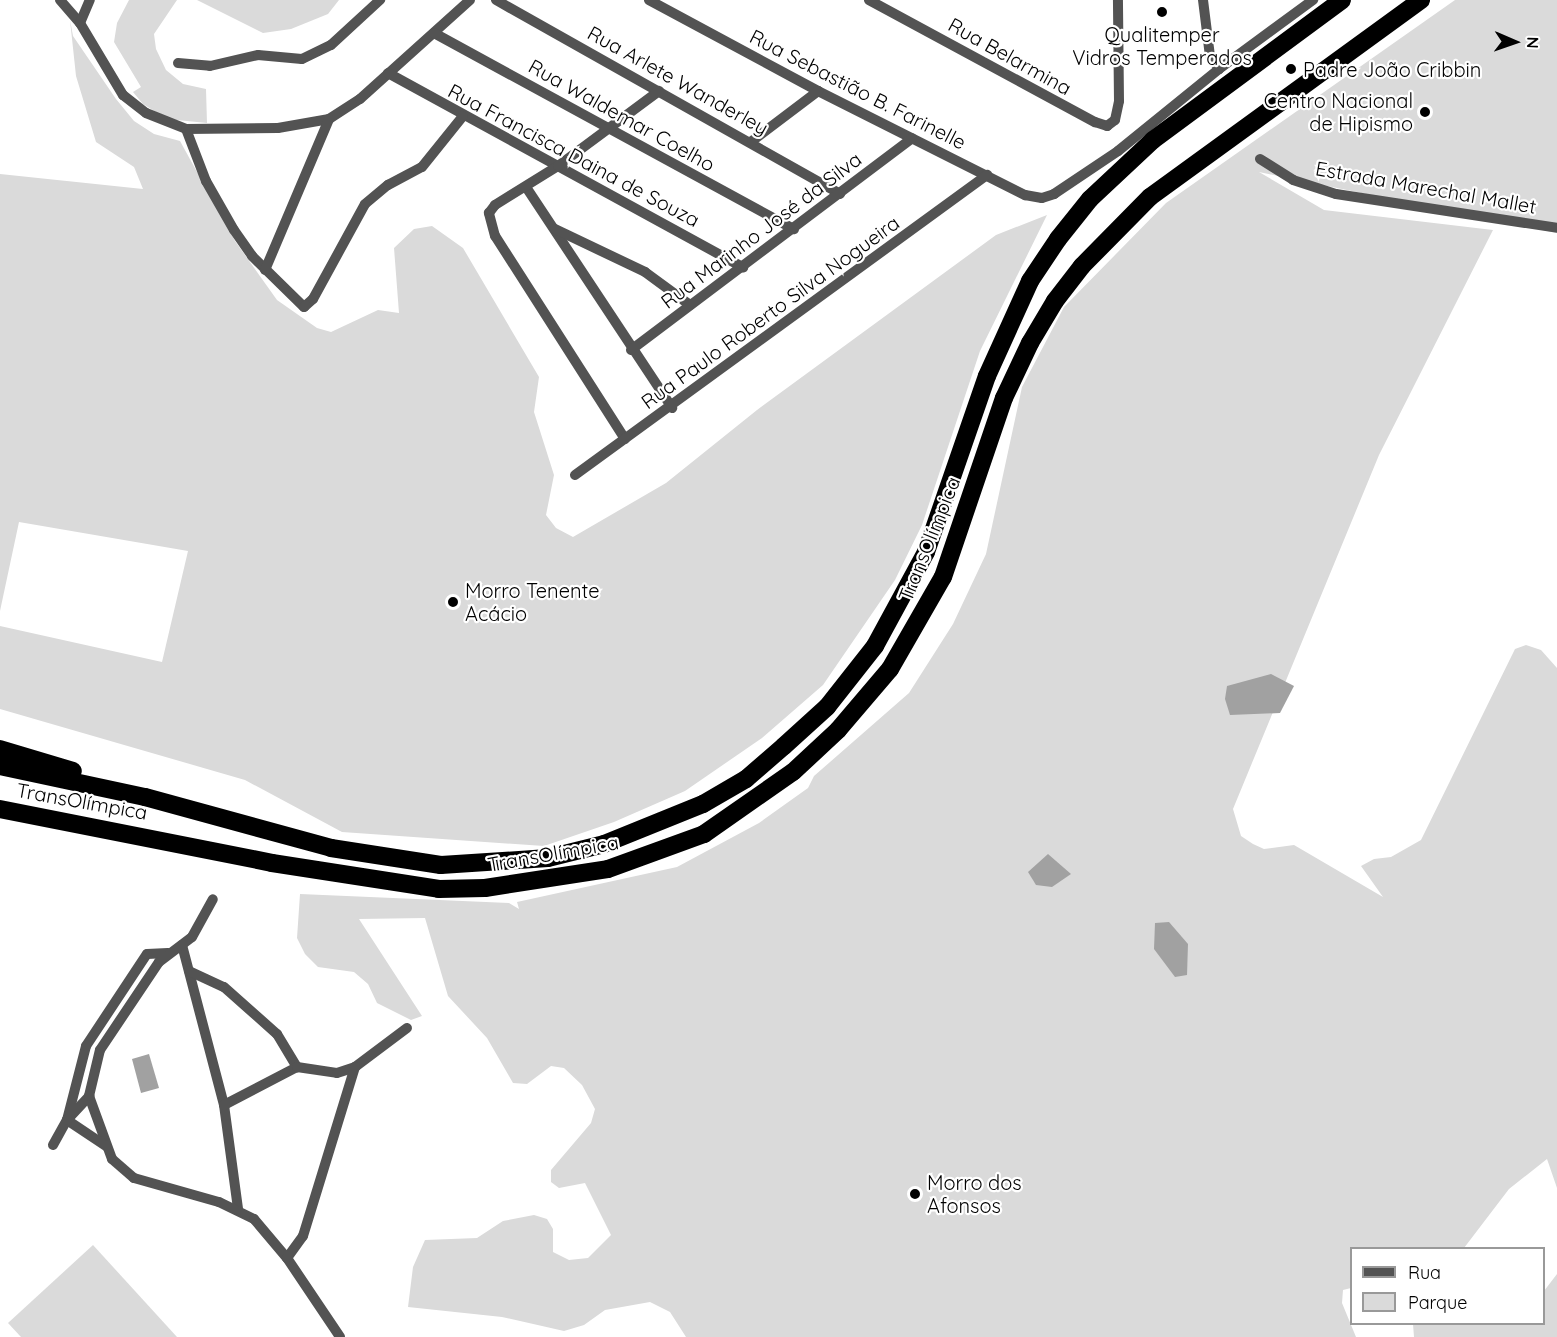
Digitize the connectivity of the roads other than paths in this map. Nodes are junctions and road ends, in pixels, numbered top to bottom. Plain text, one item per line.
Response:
1 (60, 0) edge
2 (90, 0) edge
3 (380, 0) edge
4 (470, 0) edge
5 (496, 0) edge
6 (649, 0) edge
7 (869, 0) edge
8 (1118, 0) edge
9 (1203, 0) edge
10 (1313, 0) edge
11 (1342, 0) edge
12 (1421, 0) edge
13 (80, 23) junction
14 (434, 33) junction
15 (178, 63) dead end
16 (1219, 69) junction
17 (388, 73) junction
18 (659, 91) junction
19 (818, 91) junction
20 (463, 116) junction
21 (329, 119) junction
22 (186, 129) junction
23 (610, 129) junction
24 (912, 138) junction
25 (752, 141) junction
26 (1260, 159) dead end
27 (558, 166) junction
28 (987, 175) junction
29 (526, 188) junction
30 (840, 194) junction
31 (1557, 228) edge
32 (555, 229) junction
33 (794, 229) junction
34 (743, 267) junction
35 (266, 270) junction
36 (690, 305) junction
37 (632, 350) junction
38 (672, 408) junction
39 (625, 439) junction
40 (575, 475) dead end
41 (0, 749) edge
42 (0, 766) edge
43 (106, 787) junction
44 (0, 811) edge
45 (213, 899) dead end
46 (183, 945) junction
47 (168, 953) junction
48 (189, 971) junction
49 (407, 1028) dead end
50 (297, 1067) junction
51 (355, 1067) junction
52 (89, 1096) junction
53 (224, 1105) junction
54 (67, 1120) junction
55 (53, 1145) dead end
56 (106, 1146) junction
57 (238, 1209) junction
58 (287, 1258) junction
59 (340, 1337) edge

1 - 13 street
2 - 13 street
3 - 15 street
4 - 14 street
5 - 18 street, Rua Arlete Wanderley
6 - 19 street, Rua Sebastião B. Farinelle
7 - 8 street, Rua Belarmina
9 - 16 street
10 - 16 street
11 - 43 highway, TransOlímpica
12 - 44 highway, TransOlímpica
13 - 22 street
14 - 17 street
14 - 23 street, Rua Waldemar Coelho
16 - 28 street, Rua Sebastião B. Farinelle
17 - 20 street, Rua Francisca Daina de Souza
17 - 21 street
18 - 23 street
18 - 25 street, Rua Arlete Wanderley
19 - 24 street, Rua Sebastião B. Farinelle
19 - 25 street
20 - 27 street, Rua Francisca Daina de Souza
20 - 35 street
21 - 22 street
21 - 35 street
22 - 35 street
23 - 27 street
23 - 33 street, Rua Waldemar Coelho
24 - 28 street, Rua Sebastião B. Farinelle
24 - 30 street, Rua Marinho José da Silva
25 - 30 street, Rua Arlete Wanderley
26 - 31 street, Estrada Marechal Mallet
27 - 29 street
27 - 34 street, Rua Francisca Daina de Souza
28 - 38 street, Rua Paulo Roberto Silva Nogueira
29 - 32 street
29 - 39 street
30 - 33 street, Rua Marinho José da Silva
32 - 36 street
32 - 37 street
33 - 34 street, Rua Marinho José da Silva
34 - 36 street, Rua Marinho José da Silva
36 - 37 street, Rua Marinho José da Silva
37 - 38 street
38 - 39 street, Rua Paulo Roberto Silva Nogueira
39 - 40 street, Rua Paulo Roberto Silva Nogueira
41 - 43 highway
42 - 43 highway, TransOlímpica
45 - 46 street
46 - 47 street
46 - 48 street
47 - 52 street
47 - 54 street
48 - 50 street
48 - 53 street
49 - 51 street
50 - 51 street
50 - 53 street
51 - 58 street
52 - 54 street
52 - 56 street
53 - 57 street
54 - 55 street
54 - 56 street
56 - 57 street
57 - 58 street
58 - 59 street

